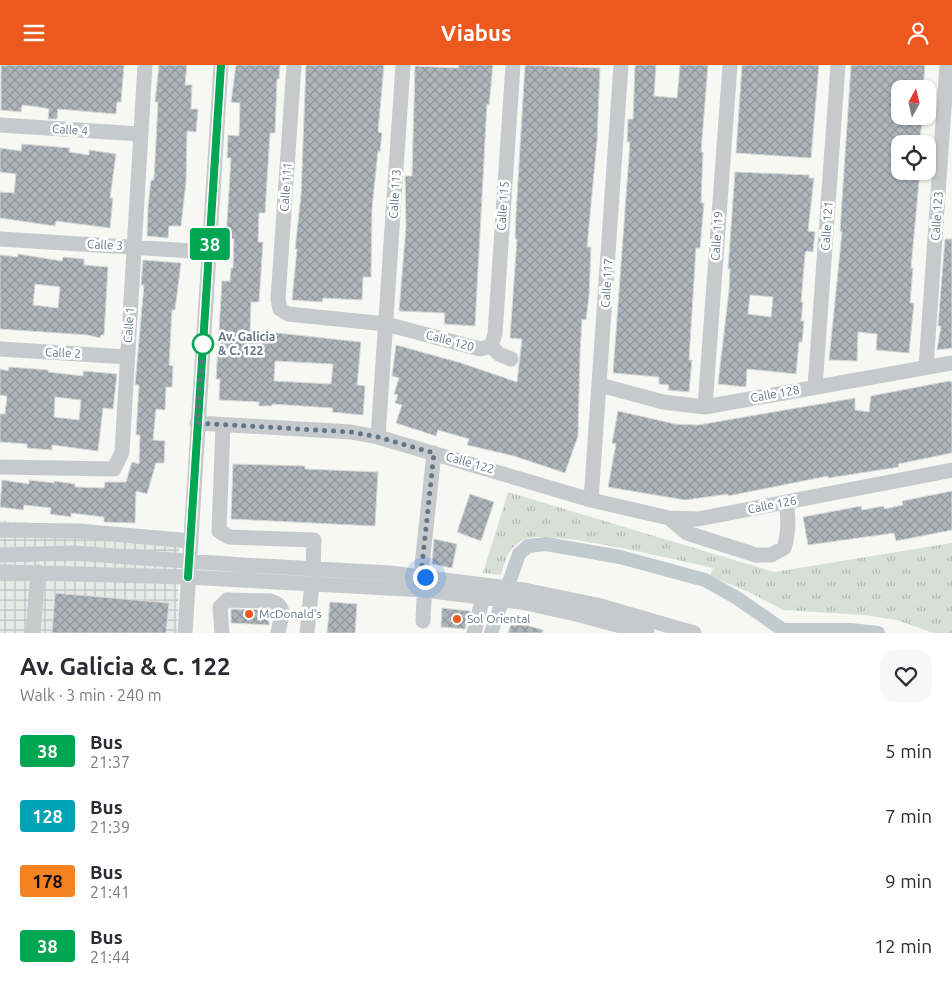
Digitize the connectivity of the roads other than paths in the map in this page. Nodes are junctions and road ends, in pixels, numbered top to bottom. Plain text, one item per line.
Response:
1 (145, 65) edge
2 (221, 65) edge
3 (294, 65) edge
4 (403, 65) edge
5 (512, 65) edge
6 (621, 65) edge
7 (730, 65) edge
8 (838, 65) edge
9 (947, 65) edge
10 (0, 125) edge
11 (140, 135) junction
12 (0, 239) edge
13 (134, 247) junction
14 (209, 252) junction
15 (280, 309) joint
16 (386, 324) junction
17 (491, 346) junction
18 (0, 349) edge
19 (126, 357) junction
20 (511, 359) dead end
21 (952, 363) edge
22 (926, 367) junction
23 (600, 385) junction
24 (815, 387) junction
25 (705, 407) junction
26 (197, 423) junction
27 (223, 426) junction
28 (378, 437) junction
29 (434, 453) junction
30 (0, 467) edge
31 (952, 470) edge
32 (591, 501) junction
33 (786, 502) junction
34 (669, 518) junction
35 (0, 530) edge
36 (190, 541) junction
37 (0, 555) edge
38 (188, 561) junction
39 (0, 572) edge
40 (38, 572) junction
41 (312, 576) junction
42 (188, 577) junction
43 (425, 583) junction
44 (488, 593) junction
45 (522, 596) junction
46 (423, 621) dead end
47 (33, 633) edge
48 (185, 633) edge
49 (222, 633) edge
50 (278, 633) edge
51 (307, 633) edge
52 (474, 633) edge
53 (648, 633) edge
54 (694, 633) edge

1 - 11 street, Calle 1
2 - 14 street
3 - 15 street, Calle 111
4 - 16 street, Calle 113
5 - 17 street, Calle 115
6 - 23 street, Calle 117
7 - 25 street, Calle 119
8 - 24 street, Calle 121
9 - 22 street, Calle 123
10 - 11 street, Calle 4
11 - 13 street, Calle 1
12 - 13 street, Calle 3
13 - 14 street, Calle 3
13 - 19 street, Calle 1
14 - 26 street
15 - 16 street, Calle 120
16 - 17 street, Calle 120
16 - 28 street, Calle 113
17 - 20 street, Calle 120
18 - 19 street, Calle 2
19 - 30 street, Calle 1
21 - 22 street, Calle 128
22 - 24 street, Calle 128
23 - 25 street, Calle 128
23 - 32 street, Calle 117
24 - 25 street, Calle 128
26 - 27 street, Calle 122
26 - 36 street
27 - 28 street, Calle 122
27 - 41 street
28 - 29 street, Calle 122
29 - 32 street, Calle 122
29 - 43 street
31 - 33 street, Calle 126
32 - 34 street, Calle 126
33 - 34 street, Calle 126
33 - 34 street
35 - 36 street
36 - 38 street
37 - 38 street
38 - 41 street
38 - 42 street
39 - 40 street
40 - 42 street
40 - 47 street
41 - 42 street
41 - 43 street
41 - 51 street
42 - 48 street
43 - 44 street
43 - 46 street
44 - 45 street
44 - 52 street
45 - 53 street
45 - 54 street
49 - 50 street

